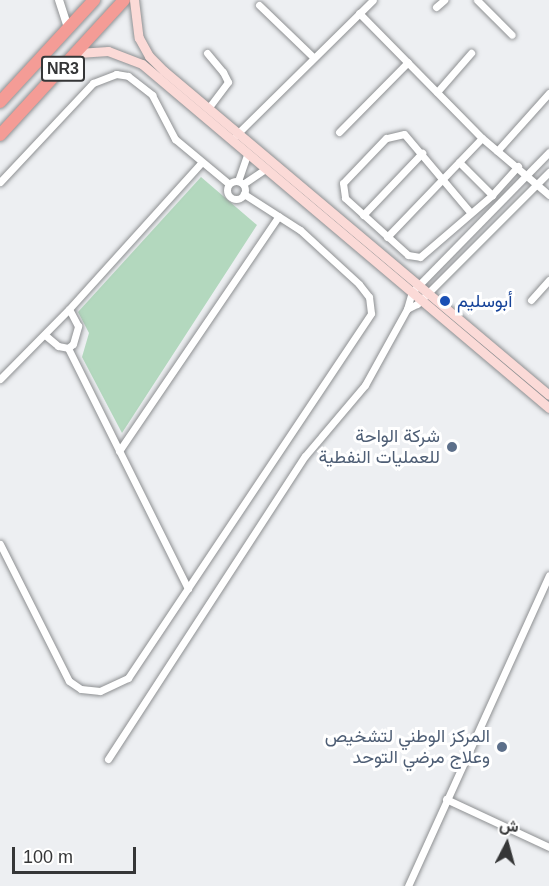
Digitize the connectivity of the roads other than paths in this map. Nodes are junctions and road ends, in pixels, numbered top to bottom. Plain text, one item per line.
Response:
1 (59, 0) edge
2 (94, 0) edge
3 (124, 0) edge
4 (134, 0) edge
5 (373, 0) edge
6 (444, 0) edge
7 (477, 0) edge
8 (259, 5) dead end
9 (436, 8) dead end
10 (359, 13) junction
11 (69, 27) junction
12 (512, 35) dead end
13 (78, 53) junction
14 (207, 53) dead end
15 (471, 53) dead end
16 (314, 57) junction
17 (408, 62) junction
18 (162, 74) junction
19 (437, 92) junction
20 (549, 93) edge
21 (0, 102) edge
22 (209, 107) junction
23 (339, 132) dead end
24 (238, 133) junction
25 (0, 135) edge
26 (482, 138) junction
27 (231, 140) junction
28 (497, 151) junction
29 (549, 152) edge
30 (422, 153) junction
31 (248, 154) junction
32 (459, 162) junction
33 (200, 164) junction
34 (518, 166) junction
35 (265, 169) junction
36 (549, 172) edge
37 (528, 174) junction
38 (442, 181) junction
39 (0, 182) edge
40 (241, 182) junction
41 (228, 184) junction
42 (537, 184) junction
43 (244, 194) junction
44 (492, 195) junction
45 (549, 195) edge
46 (470, 212) junction
47 (363, 215) junction
48 (279, 216) junction
49 (387, 237) junction
50 (549, 280) edge
51 (415, 288) junction
52 (424, 296) junction
53 (531, 300) dead end
54 (69, 309) junction
55 (407, 309) junction
56 (45, 335) junction
57 (68, 348) junction
58 (0, 379) edge
59 (549, 395) edge
60 (549, 408) edge
61 (119, 451) junction
62 (0, 543) edge
63 (549, 575) edge
64 (188, 589) junction
65 (108, 759) dead end
66 (446, 799) junction
67 (549, 847) edge
68 (408, 886) edge

1 - 11 street
2 - 11 highway, NR3
3 - 13 highway, NR3
4 - 18 main road
5 - 10 street
6 - 9 street
7 - 12 street
8 - 16 street
10 - 16 street
10 - 17 street
11 - 21 highway, NR3
13 - 18 main road
13 - 25 highway, NR3
14 - 22 street
15 - 19 street
16 - 24 street
17 - 19 street
17 - 23 street
18 - 22 main road
18 - 27 main road
19 - 26 street
20 - 28 street
22 - 24 main road
24 - 27 street
24 - 51 main road
26 - 28 street
26 - 32 street
27 - 31 main road
28 - 34 street
29 - 37 street
30 - 38 street
30 - 47 street
30 - 47 street
31 - 35 main road
31 - 40 street
32 - 38 street
32 - 44 street
33 - 39 street
33 - 41 street
33 - 54 street
34 - 37 street
34 - 44 street
35 - 40 street
35 - 51 main road
36 - 42 street
37 - 42 street
37 - 51 street
38 - 46 street
38 - 49 street
40 - 41 street
40 - 43 street
41 - 43 street
42 - 45 street
42 - 52 street
43 - 48 street
44 - 46 street
46 - 49 street
47 - 49 street
48 - 61 street
48 - 64 street
50 - 53 street
51 - 52 main road
51 - 55 street
52 - 55 street
52 - 59 main road
52 - 60 main road
54 - 56 street
54 - 57 street
55 - 65 street
56 - 57 street
56 - 58 street
57 - 61 street
61 - 64 street
62 - 64 street
63 - 66 street
66 - 67 street
66 - 68 street

